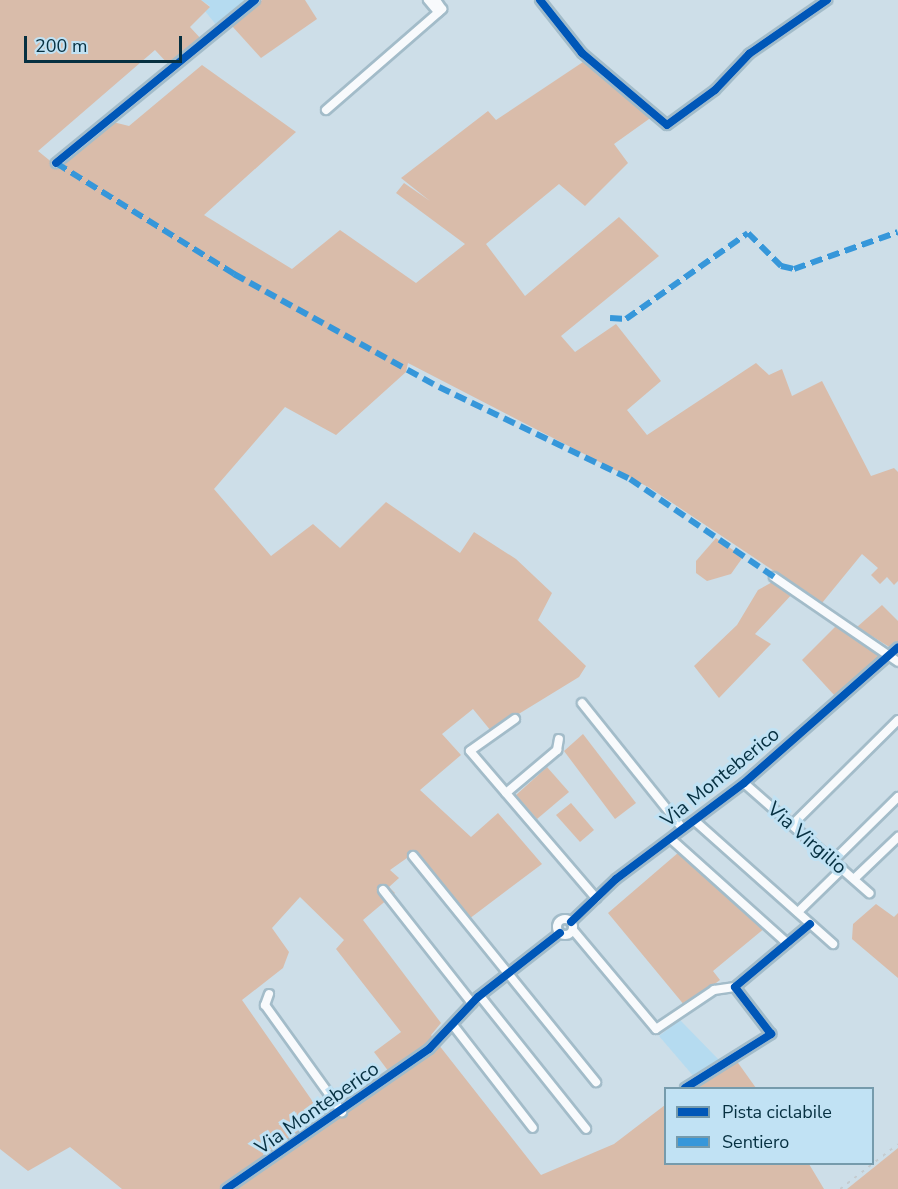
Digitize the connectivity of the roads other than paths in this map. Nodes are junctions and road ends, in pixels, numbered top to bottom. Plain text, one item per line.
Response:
1 (255, 0) edge
2 (428, 0) edge
3 (436, 0) edge
4 (540, 0) edge
5 (827, 0) edge
6 (438, 12) junction
7 (326, 110) dead end
8 (56, 163) dead end
9 (774, 577) dead end
10 (898, 647) edge
11 (889, 655) junction
12 (898, 662) edge
13 (582, 703) dead end
14 (515, 719) dead end
15 (898, 720) edge
16 (559, 739) dead end
17 (744, 783) junction
18 (506, 793) junction
19 (898, 797) edge
20 (695, 821) junction
21 (792, 825) junction
22 (683, 830) junction
23 (898, 837) edge
24 (671, 839) junction
25 (413, 856) dead end
26 (833, 861) junction
27 (842, 869) junction
28 (854, 879) junction
29 (383, 890) dead end
30 (869, 893) dead end
31 (596, 898) junction
32 (798, 912) junction
33 (810, 924) junction
34 (572, 926) junction
35 (560, 933) junction
36 (787, 943) junction
37 (833, 944) dead end
38 (508, 974) junction
39 (735, 987) junction
40 (269, 994) dead end
41 (480, 996) junction
42 (472, 1003) junction
43 (453, 1025) junction
44 (596, 1082) dead end
45 (688, 1087) edge
46 (342, 1112) junction
47 (533, 1128) dead end
48 (586, 1129) dead end
49 (226, 1189) edge

1 - 8 street
2 - 6 street
3 - 6 street
4 - 5 street
6 - 7 street
9 - 11 street
10 - 11 street, Via Monteberico
11 - 12 street
11 - 17 street, Via Monteberico
13 - 22 street
14 - 18 street
15 - 21 street
16 - 18 street
17 - 20 street, Via Monteberico
17 - 21 street, Via Virgilio
18 - 31 street
19 - 26 street
20 - 22 street, Via Monteberico
20 - 32 street
21 - 26 street, Via Virgilio
22 - 24 street, Via Monteberico
23 - 28 street
24 - 31 street, Via Monteberico
24 - 36 street
25 - 38 street
26 - 27 street, Via Virgilio
27 - 28 street, Via Virgilio
27 - 32 street
28 - 30 street, Via Virgilio
29 - 42 street
31 - 34 street, Via Monteberico
32 - 33 street
33 - 36 street
33 - 37 street
34 - 35 street
34 - 35 street, Via Monteberico
34 - 39 street
35 - 38 street, Via Monteberico
36 - 39 street
38 - 41 street, Via Monteberico
38 - 44 street
39 - 45 street
40 - 46 street
41 - 42 street, Via Monteberico
41 - 48 street
42 - 43 street, Via Monteberico
43 - 46 street, Via Monteberico
43 - 47 street
46 - 49 street, Via Monteberico

